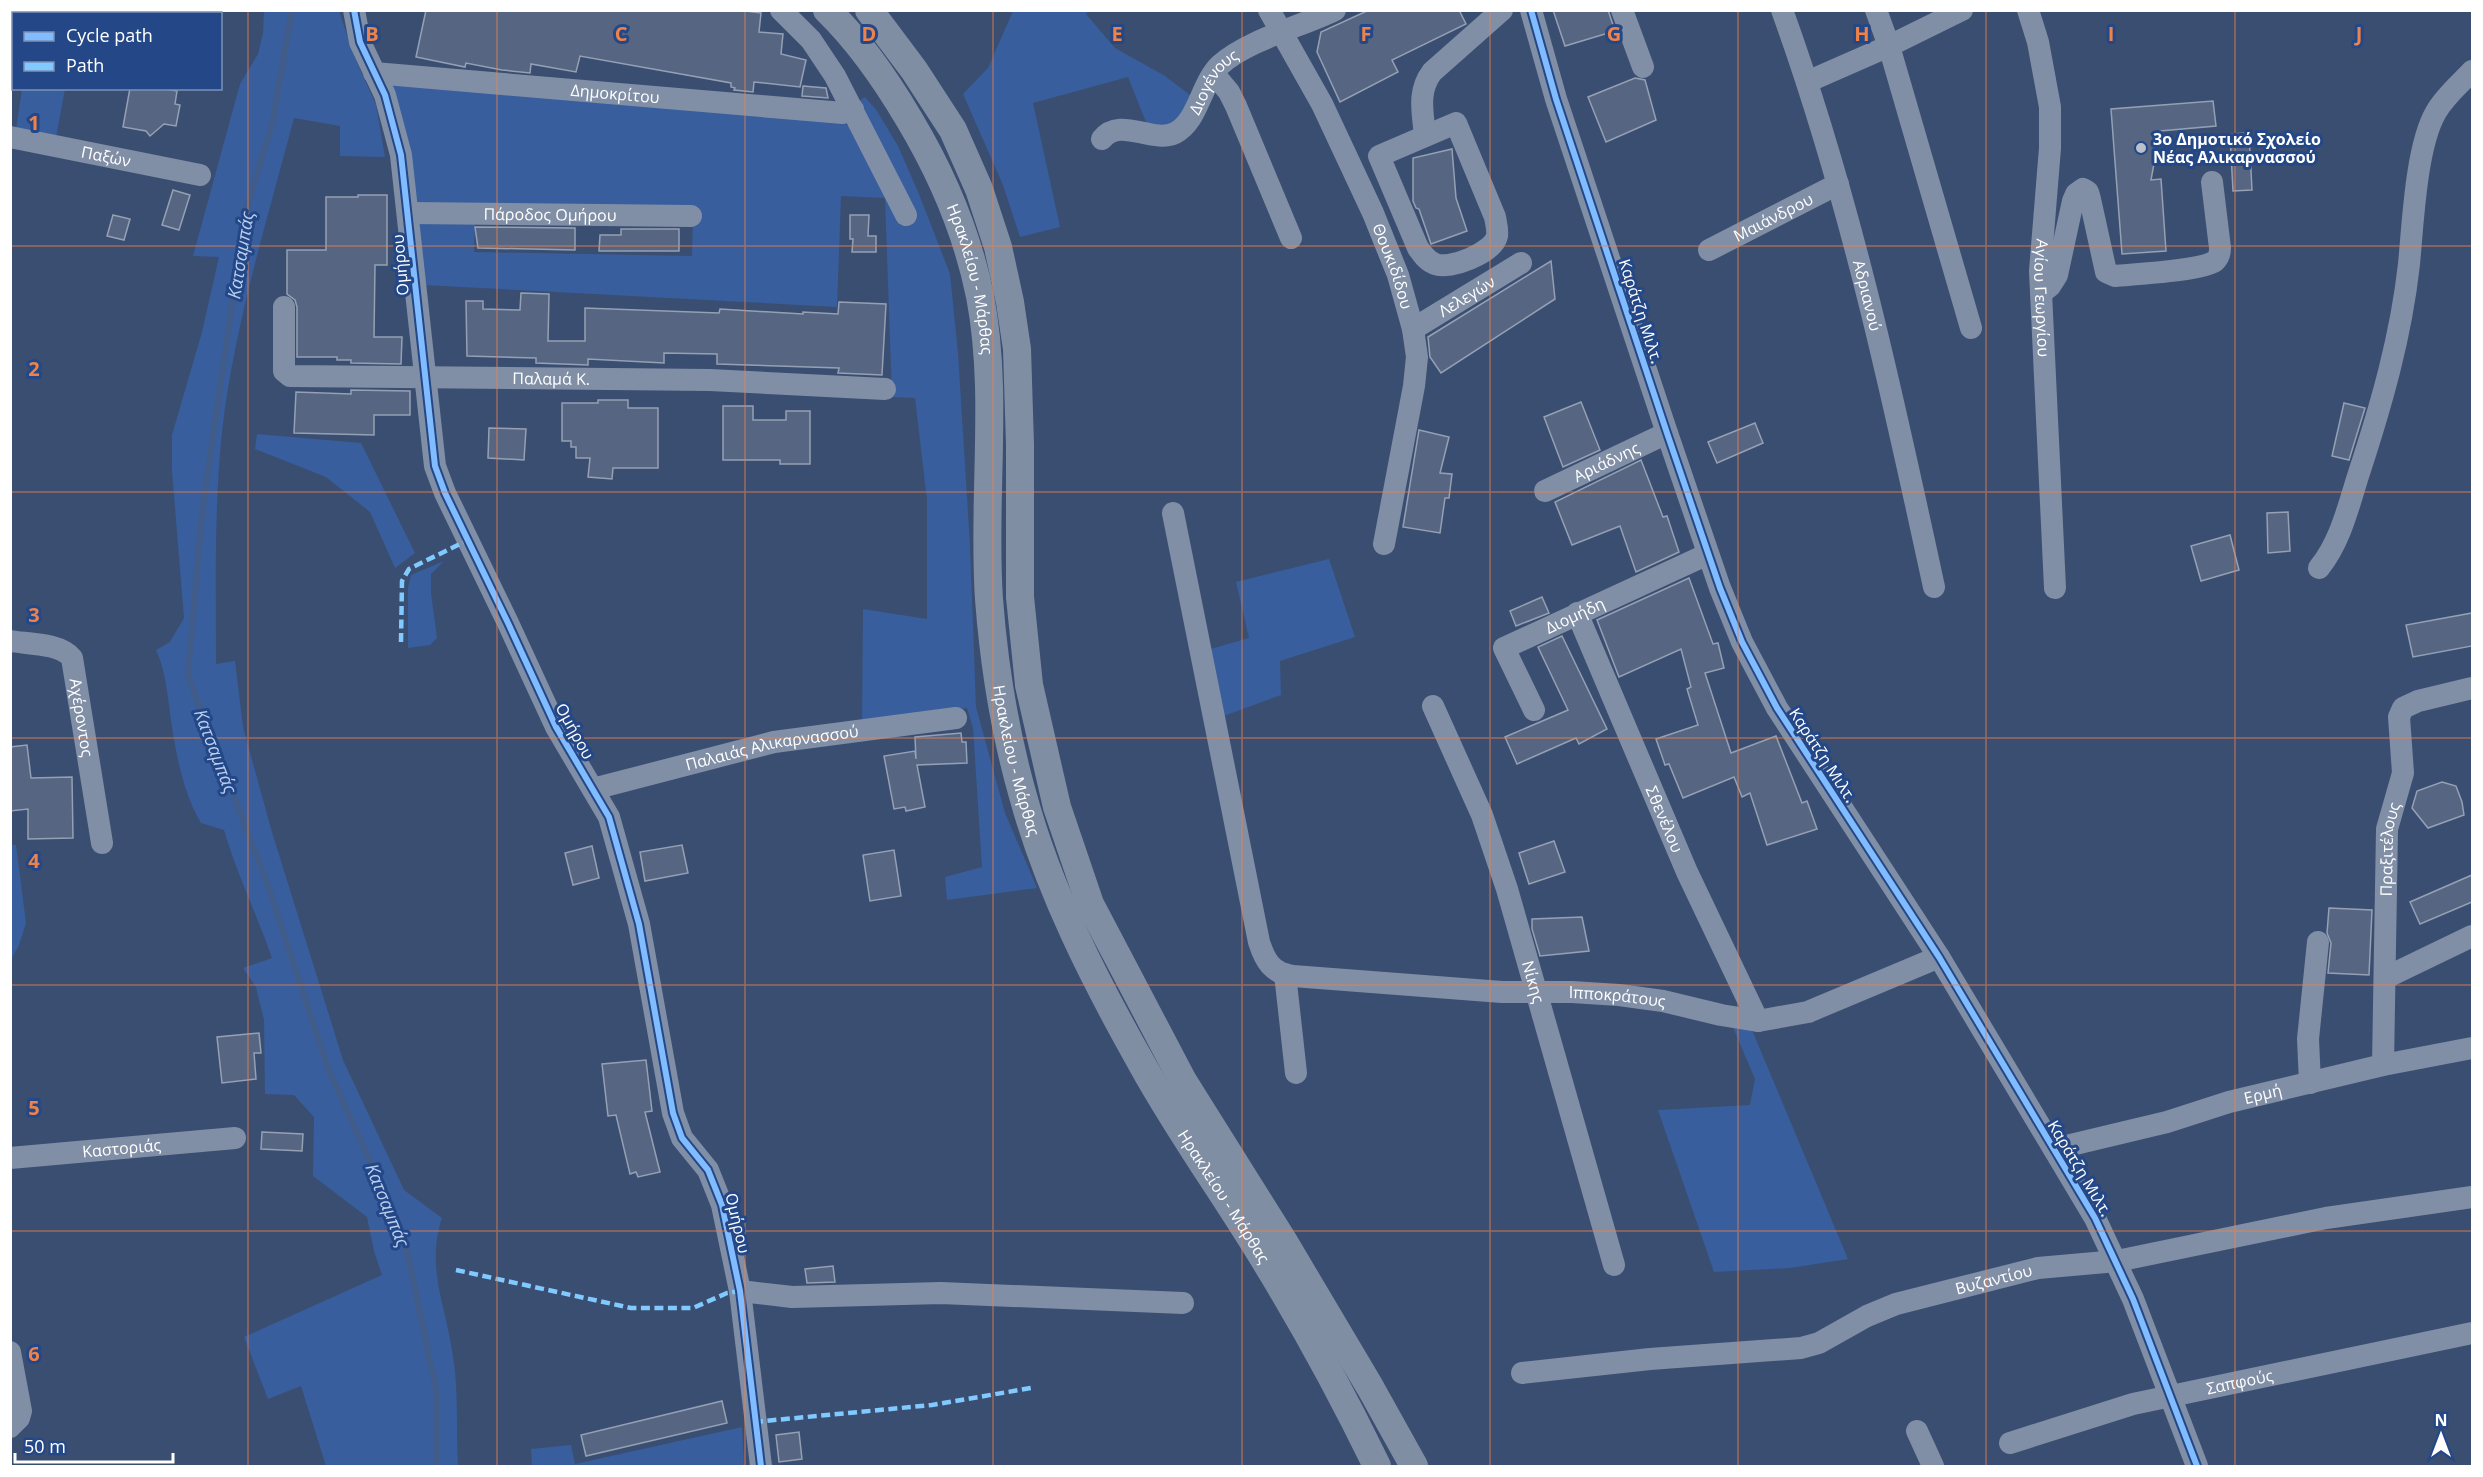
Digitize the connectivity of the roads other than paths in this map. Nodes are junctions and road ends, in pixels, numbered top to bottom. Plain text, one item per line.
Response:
1 (354, 10) edge
2 (781, 10) edge
3 (827, 10) edge
4 (868, 10) edge
5 (1269, 10) edge
6 (1335, 10) edge
7 (1502, 10) edge
8 (1531, 10) edge
9 (1622, 10) edge
10 (1782, 10) edge
11 (1876, 10) edge
12 (1962, 10) edge
13 (2028, 10) edge
14 (1283, 33) junction
15 (1889, 46) junction
16 (1643, 67) dead end
17 (2472, 70) edge
18 (375, 73) junction
19 (1214, 74) junction
20 (1807, 82) junction
21 (853, 109) junction
22 (1425, 136) junction
23 (10, 137) edge
24 (1102, 139) dead end
25 (200, 175) dead end
26 (2212, 182) dead end
27 (1838, 184) junction
28 (409, 213) junction
29 (906, 215) dead end
30 (691, 216) dead end
31 (1291, 238) dead end
32 (1709, 250) dead end
33 (1521, 263) dead end
34 (2041, 293) junction
35 (284, 307) dead end
36 (1971, 328) dead end
37 (1413, 329) junction
38 (425, 377) junction
39 (885, 389) dead end
40 (1666, 432) junction
41 (1545, 491) dead end
42 (1173, 513) dead end
43 (1384, 544) dead end
44 (1708, 554) junction
45 (2319, 568) dead end
46 (1934, 587) dead end
47 (2055, 588) dead end
48 (1576, 613) junction
49 (10, 641) edge
50 (2472, 688) edge
51 (1433, 706) dead end
52 (1534, 710) dead end
53 (956, 718) dead end
54 (593, 789) junction
55 (102, 843) dead end
56 (2472, 936) edge
57 (2318, 942) dead end
58 (1939, 957) junction
59 (1285, 975) junction
60 (2385, 978) junction
61 (1537, 992) junction
62 (1758, 1021) junction
63 (2472, 1048) edge
64 (2383, 1065) junction
65 (1296, 1073) dead end
66 (2310, 1083) junction
67 (235, 1138) dead end
68 (2054, 1149) junction
69 (10, 1158) edge
70 (2472, 1197) edge
71 (2117, 1261) junction
72 (1614, 1265) dead end
73 (740, 1292) junction
74 (1183, 1303) dead end
75 (2472, 1333) edge
76 (10, 1352) edge
77 (1522, 1373) dead end
78 (2170, 1396) junction
79 (10, 1427) edge
80 (1917, 1431) dead end
81 (2010, 1443) dead end
82 (2194, 1466) edge
83 (761, 1467) edge
84 (1377, 1467) edge
85 (1414, 1467) edge
86 (1933, 1467) edge

1 - 18 street, Ομήρου
2 - 21 street
3 - 84 main road, Ηρακλείου - Μάρθας
4 - 85 main road, Ηρακλείου - Μάρθας
5 - 14 street, Θουκιδίδου
6 - 14 street, Διογένους
7 - 22 street
8 - 40 street, Καράτζη Μιλτ.
9 - 16 street
10 - 20 street, Αδριανού
11 - 15 street
12 - 15 street
13 - 34 street, Αγίου Γεωργίου
14 - 19 street, Διογένους
14 - 37 street, Θουκιδίδου
15 - 20 street
15 - 36 street
17 - 45 street
18 - 21 street, Δημοκρίτου
18 - 28 street, Ομήρου
19 - 24 street, Διογένους
19 - 31 street
20 - 27 street, Αδριανού
21 - 29 street
22 - 22 street
23 - 25 street, Παξών
26 - 34 street
27 - 32 street, Μαιάνδρου
27 - 46 street, Αδριανού
28 - 30 street, Πάροδος Ομήρου
28 - 38 street, Ομήρου
33 - 37 street, Λελεγών
34 - 47 street, Αγίου Γεωργίου
35 - 38 street, Παλαμά Κ.
37 - 43 street, Θουκιδίδου
38 - 39 street, Παλαμά Κ.
38 - 54 street, Ομήρου
40 - 41 street, Αριάδνης
40 - 44 street, Καράτζη Μιλτ.
42 - 59 street
44 - 48 street, Διομήδη
44 - 58 street, Καράτζη Μιλτ.
48 - 52 street, Διομήδη
48 - 62 street, Σθενέλου
49 - 55 street, Αχέροντος
50 - 60 street, Πραξιτέλους
51 - 61 street, Νίκης
53 - 54 street, Παλαιάς Αλικαρνασσού
54 - 73 street, Ομήρου
56 - 60 street
57 - 66 street
58 - 62 street, Ιπποκράτους
58 - 68 street, Καράτζη Μιλτ.
59 - 61 street, Ιπποκράτους
59 - 65 street
60 - 64 street, Πραξιτέλους
61 - 62 street, Ιπποκράτους
61 - 72 street, Νίκης
63 - 64 street, Ερμή
64 - 66 street, Ερμή
66 - 68 street, Ερμή
67 - 69 street, Καστοριάς
68 - 71 street, Καράτζη Μιλτ.
70 - 71 street, Βυζαντίου
71 - 77 street, Βυζαντίου
71 - 78 street, Καράτζη Μιλτ.
73 - 74 street
73 - 83 street, Ομήρου
75 - 78 street, Σαπφούς
76 - 79 street
78 - 81 street, Σαπφούς
78 - 82 street, Καράτζη Μιλτ.
80 - 86 street

